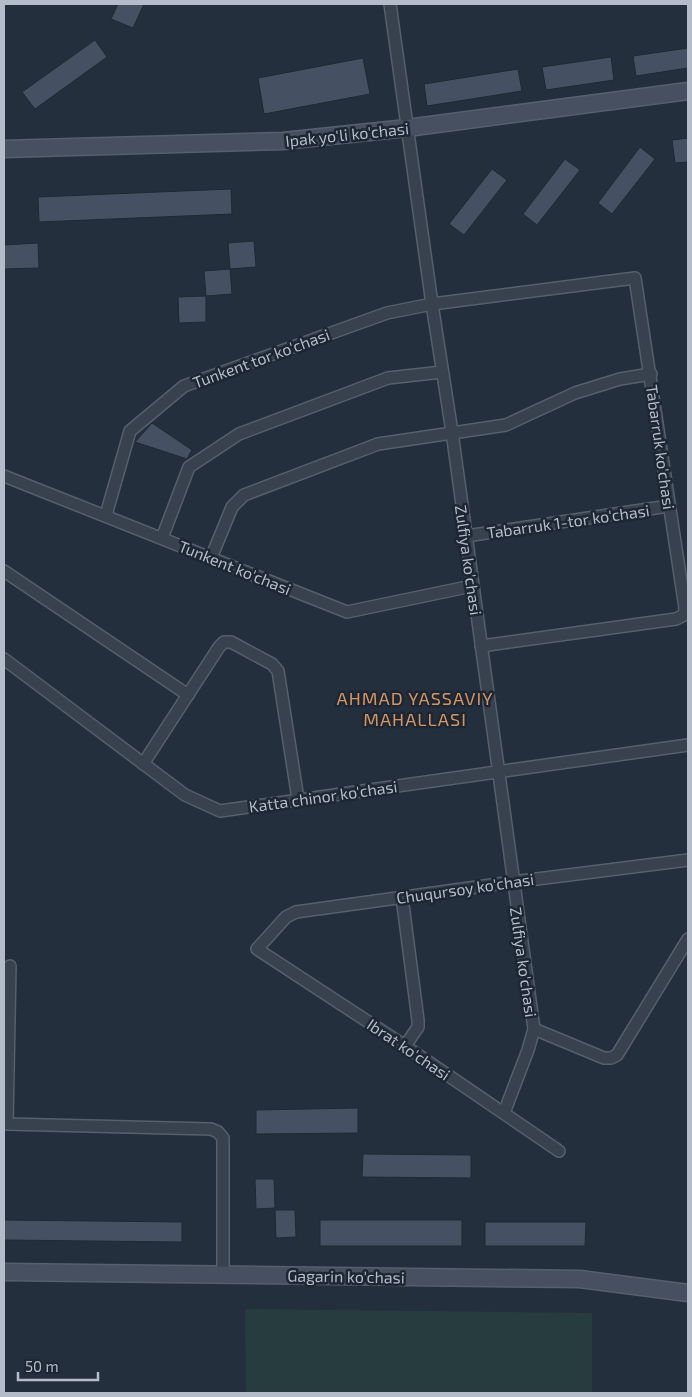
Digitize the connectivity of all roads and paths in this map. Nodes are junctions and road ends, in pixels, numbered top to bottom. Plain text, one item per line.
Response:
1 (390, 4) edge
2 (688, 92) edge
3 (407, 128) junction
4 (4, 148) edge
5 (432, 304) junction
6 (442, 372) junction
7 (651, 374) junction
8 (452, 432) junction
9 (4, 476) edge
10 (669, 506) junction
11 (106, 515) junction
12 (466, 536) junction
13 (162, 538) junction
14 (211, 558) junction
15 (4, 571) edge
16 (472, 586) junction
17 (481, 646) junction
18 (4, 659) edge
19 (188, 695) junction
20 (688, 745) edge
21 (143, 764) junction
22 (498, 771) junction
23 (298, 799) junction
24 (688, 860) edge
25 (513, 882) junction
26 (402, 897) junction
27 (688, 940) edge
28 (257, 949) joint
29 (10, 966) dead end
30 (534, 1029) junction
31 (405, 1046) junction
32 (504, 1113) junction
33 (559, 1151) dead end
34 (4, 1272) edge
35 (223, 1274) junction
36 (688, 1293) edge

1 - 3 street, Zulfiya ko'chasi
2 - 3 main road, Ipak yo'li ko'chasi
3 - 4 main road, Ipak yo'li ko'chasi
3 - 5 street, Zulfiya ko'chasi
5 - 6 street, Zulfiya ko'chasi
5 - 7 street, Tabarruk ko'chasi
5 - 11 street, Tunkent tor ko'chasi
6 - 8 street, Zulfiya ko'chasi
6 - 13 street
7 - 8 street
7 - 10 street, Tabarruk ko'chasi
8 - 12 street, Zulfiya ko'chasi
8 - 14 street
9 - 11 street, Tunkent ko'chasi
10 - 12 street, Tabarruk 1-tor ko'chasi
10 - 17 street, Tabarruk ko'chasi
11 - 13 street, Tunkent ko'chasi
12 - 16 street, Zulfiya ko'chasi
13 - 14 street, Tunkent ko'chasi
14 - 16 street, Tunkent ko'chasi
15 - 19 street
16 - 17 street, Zulfiya ko'chasi
17 - 22 street, Zulfiya ko'chasi
18 - 21 street, Katta chinor ko'chasi
19 - 21 street
19 - 23 street
20 - 22 street, Katta chinor ko'chasi
21 - 23 street, Katta chinor ko'chasi
22 - 23 street, Katta chinor ko'chasi
22 - 25 street, Zulfiya ko'chasi
24 - 25 street, Chuqursoy ko'chasi
25 - 26 street, Chuqursoy ko'chasi
25 - 30 street, Zulfiya ko'chasi
26 - 28 street, Chuqursoy ko'chasi
26 - 31 street
27 - 30 street
28 - 31 street, Ibrat ko'chasi
29 - 35 street
30 - 32 street, Zulfiya ko'chasi
31 - 32 street, Ibrat ko'chasi
32 - 33 street, Ibrat ko'chasi
34 - 35 main road, Gagarin ko'chasi
35 - 36 main road, Gagarin ko'chasi

